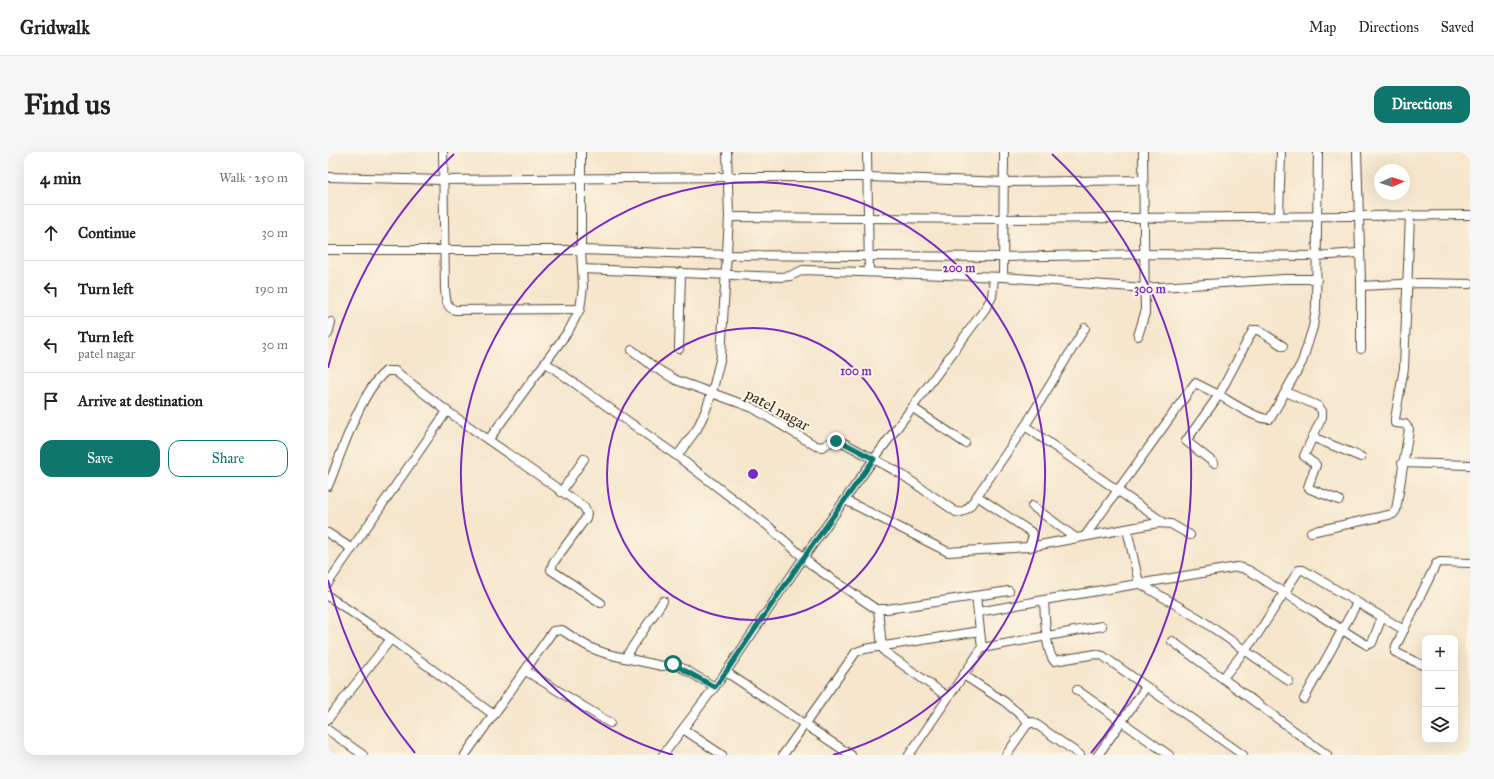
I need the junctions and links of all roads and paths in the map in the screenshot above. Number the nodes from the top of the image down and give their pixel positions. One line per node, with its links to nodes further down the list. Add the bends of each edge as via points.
1 (443, 152): 14 (street)
2 (581, 152): 13 (street)
3 (727, 152): 11 (street)
4 (867, 152): 12 (street)
5 (1004, 152): 16 (street)
6 (1143, 152): 15 (street)
7 (1281, 152): 20 (street)
8 (1318, 152): 21 (street)
9 (1357, 152): 17 (street)
10 (328, 177): 14 (street)
11 (727, 177): 12 (street); 13 (street); 22 (street)
12 (868, 177): 16 (street); 23 (street)
13 (581, 178): 14 (street); 27 (street)
14 (443, 180): 28 (street)
15 (1143, 180): 16 (street); 24 (street)
16 (1004, 182): 25 (street)
17 (1358, 215): 18 (street); 21 (street); 29 (street)
18 (1410, 215): 19 (street); 43 (street)
19 (1470, 215)
20 (1280, 216): 21 (street); 24 (street)
21 (1317, 216): 33 (street)
22 (729, 217): 23 (street); 31 (street)
23 (868, 218): 25 (street); 32 (street)
24 (1143, 218): 25 (street); 30 (street)
25 (1004, 219): 34 (street)
26 (328, 250): 28 (street)
27 (581, 250): 28 (street); 31 (street); 35 (street)
28 (445, 252): 46 (street, via 447,304 451,309)
29 (1359, 253): 33 (street); 44 (street)
30 (1144, 254): 33 (street); 34 (street); 45 (street)
31 (727, 255): 32 (street); 38 (street)
32 (869, 256): 34 (street); 37 (street)
33 (1316, 256): 41 (street)
34 (1003, 257): 40 (street)
35 (582, 269): 36 (street); 46 (street)
36 (681, 272): 38 (street); 52 (street)
37 (869, 272): 38 (street, via 803,270 782,277); 39 (street)
38 (726, 274): 57 (street, via 721,356)
39 (994, 277): 40 (street); 59 (street, via 992,297 985,309)
40 (1003, 277): 45 (street)
41 (1317, 279): 45 (street); 56 (street, via 1316,308 1308,344)
42 (1470, 284): 43 (street)
43 (1407, 285): 44 (street); 70 (street, via 1404,368 1395,419 1395,423 1408,427)
44 (1362, 286): 53 (street)
45 (1144, 288): 50 (street, via 1144,318)
46 (580, 309): 55 (street)
47 (331, 322): 49 (street)
48 (1085, 328): 61 (street, patel nagar)
49 (328, 334)
50 (1138, 336)
51 (1284, 346): 58 (street, via 1258,330 1253,330)
52 (679, 349)
53 (1361, 349)
54 (632, 350): 57 (street, patel nagar, via 676,380)
55 (546, 363): 63 (street); 65 (street)
56 (1286, 392): 58 (street, via 1268,420); 62 (street, via 1318,406 1322,411 1322,417)
57 (712, 393): 65 (street, via 697,429); 68 (street, patel nagar, via 753,408 816,446 822,447 838,441)
58 (1219, 395): 69 (street, via 1186,441); 73 (street, via 1200,384 1193,384)
59 (913, 408): 64 (street); 68 (street)
60 (447, 411): 63 (street); 72 (street, via 395,371 386,371 362,404); 87 (street)
61 (1025, 426): 73 (street); 75 (street, patel nagar)
62 (1312, 437): 66 (street); 77 (street, via 1304,456 1315,463 1316,469 1308,486)
63 (489, 439): 74 (street)
64 (965, 443)
65 (677, 456): 88 (street)
66 (1361, 457)
67 (584, 459): 74 (street)
68 (874, 459): 75 (street, patel nagar, via 898,472 956,512 966,510); 76 (street)
69 (1214, 463)
70 (1402, 463): 71 (street); 81 (street, via 1395,512)
71 (1470, 465)
72 (328, 486)
73 (1118, 491): 79 (street); 84 (street)
74 (561, 492): 98 (street, via 584,508 587,516 553,563 551,571)
75 (977, 496): 86 (street, via 1031,532 1033,536)
76 (846, 500): 86 (street, via 948,552); 88 (street)
77 (1339, 500)
78 (1032, 506): 85 (street)
79 (1163, 522): 80 (street); 83 (street)
80 (1127, 529): 84 (street); 91 (street)
81 (1311, 532)
82 (328, 533): 87 (street)
83 (1190, 535)
84 (1085, 536): 85 (street)
85 (1076, 538): 86 (street)
86 (1029, 547)
87 (352, 549): 90 (street)
88 (804, 557): 100 (street, via 813,566); 116 (street)
89 (1470, 563): 104 (street, via 1436,564)
90 (328, 583)
91 (1139, 583): 93 (street, via 1237,567); 96 (street); 112 (street, via 1200,619)
92 (1009, 591): 95 (street)
93 (1285, 592): 99 (street, via 1297,572 1303,570); 106 (street); 112 (street)
94 (328, 596): 108 (street)
95 (976, 596): 100 (street); 101 (street)
96 (1044, 600): 101 (street); 107 (street)
97 (663, 601): 113 (street)
98 (601, 603)
99 (1358, 603): 102 (street); 106 (street)
100 (878, 609): 110 (street)
101 (978, 612): 105 (street)
102 (1382, 617): 104 (street); 106 (street, via 1370,644 1367,645)
103 (1102, 626): 107 (street)
104 (1404, 630): 114 (street, via 1395,652)
105 (980, 631): 110 (street); 111 (street)
106 (1342, 631): 124 (street)
107 (1047, 636): 111 (street); 121 (street, via 1054,661 1100,655)
108 (391, 639): 125 (street); 126 (street)
109 (1172, 641): 118 (street)
110 (882, 647): 123 (street, via 891,658); 130 (street, via 856,652)
111 (982, 648): 117 (street)
112 (1245, 651): 118 (street); 119 (street)
113 (625, 658): 115 (street, via 596,651 562,630 556,630 548,637); 120 (street, via 662,666 675,664)
114 (1422, 665)
115 (526, 671): 125 (street); 128 (street)
116 (726, 672): 120 (street); 130 (street)
117 (965, 676): 123 (street); 129 (street, via 1005,702)
118 (1223, 678): 145 (street)
119 (1289, 682)
120 (715, 687): 131 (street)
121 (1146, 687): 127 (street); 144 (street)
122 (1076, 690): 127 (street)
123 (948, 697): 139 (street)
124 (1304, 699)
125 (494, 715): 134 (street)
126 (328, 719)
127 (1122, 722): 142 (street); 143 (street)
128 (610, 723)
129 (1030, 723): 140 (street); 141 (street, via 1036,723)
130 (805, 725): 137 (street); 138 (street)
131 (682, 729): 135 (street); 136 (street)
132 (328, 730): 133 (street)
133 (363, 755)
134 (465, 755)
135 (664, 755)
136 (722, 755)
137 (784, 755)
138 (851, 755)
139 (909, 755)
140 (1006, 755)
141 (1080, 755)
142 (1098, 755)
143 (1169, 755)
144 (1243, 755)
145 (1328, 755)

